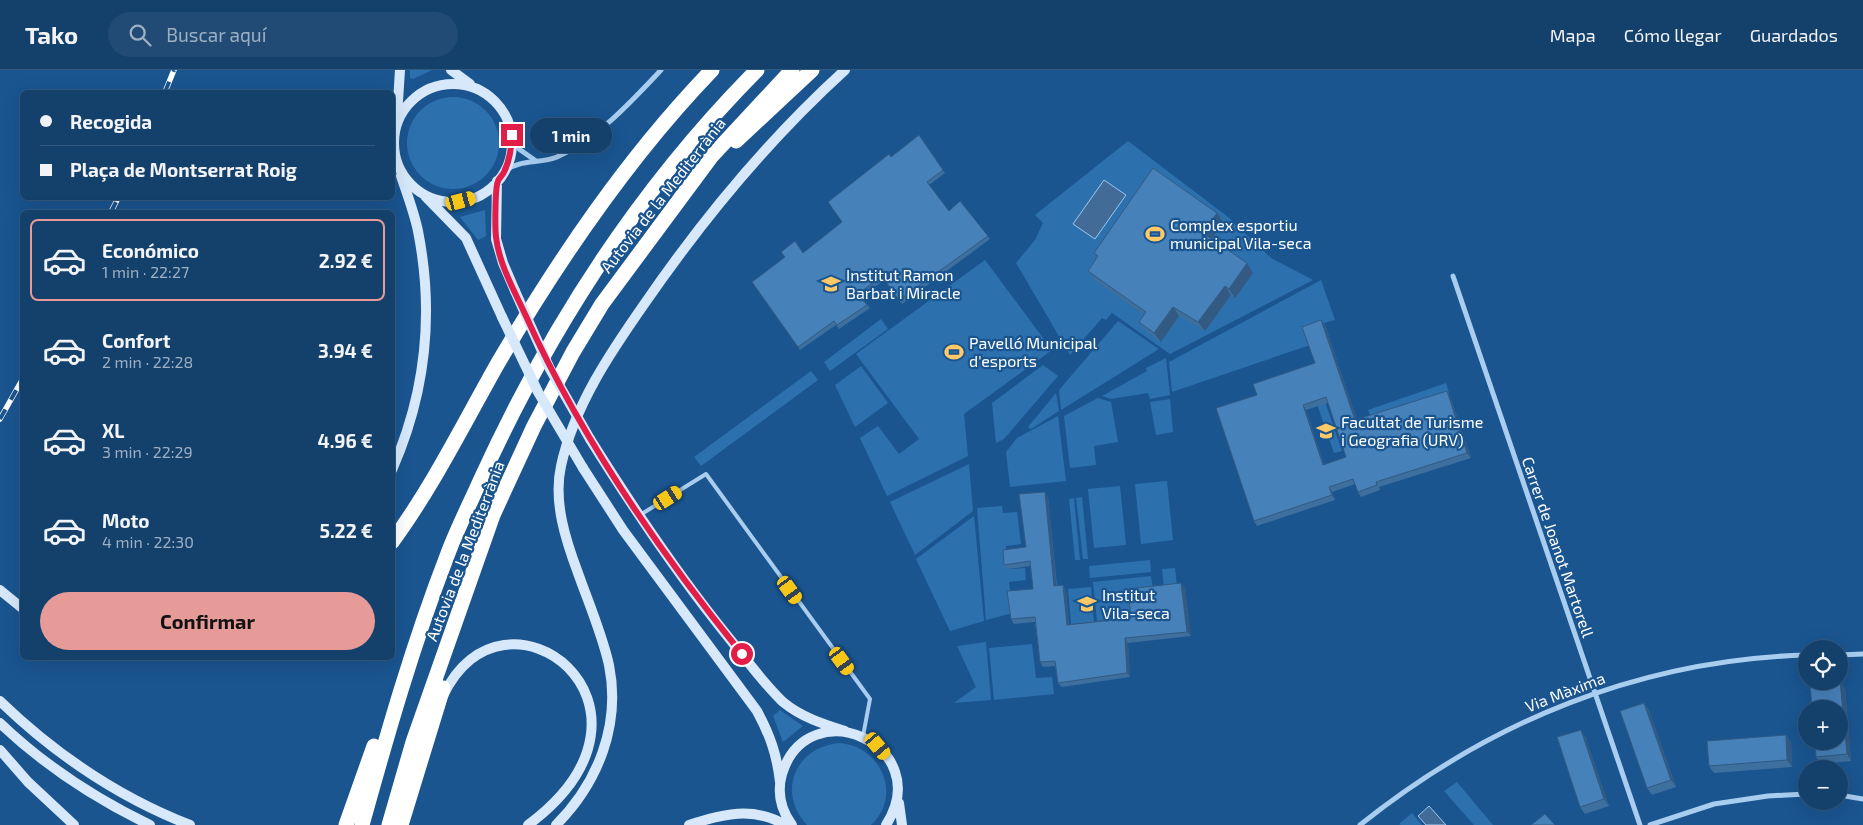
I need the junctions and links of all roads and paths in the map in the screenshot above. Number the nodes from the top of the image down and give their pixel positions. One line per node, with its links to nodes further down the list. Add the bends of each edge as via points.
1 (400, 70): 10 (street)
2 (451, 70): 9 (street)
3 (661, 70): 16 (street, via 631,102 589,137 555,158)
4 (712, 70): 23 (highway, via 642,151 581,233 499,361 427,489)
5 (757, 70): 32 (highway, Autovia de la Mediterrània, via 697,134 648,195 559,326 515,407 447,555)
6 (792, 70): 14 (highway, Autovia de la Mediterrània)
7 (812, 70): 14 (highway, via 738,140)
8 (845, 70): 51 (street, via 794,119 715,207 602,366 572,430 560,467 560,506 570,554 602,638 612,689 610,725 600,762 590,782)
9 (478, 89): 10 (street, via 453,84 429,89 415,98); 11 (street, via 497,103)
10 (396, 125): 12 (street)
11 (512, 135): 16 (street, via 519,149); 17 (street)
12 (395, 137)
13 (395, 153): 15 (street)
14 (711, 157): 29 (highway, Autovia de la Mediterrània, via 602,304 573,352 496,507)
15 (397, 160): 19 (street, via 410,184); 21 (street, via 418,229 425,276 427,329 416,402)
16 (537, 161): 17 (street, via 517,164)
17 (505, 171): 18 (street)
18 (497, 182): 19 (street, via 487,191 461,201 440,200); 22 (street, bridge, via 496,239 503,263 550,369)
19 (421, 192): 38 (street, bridge, via 466,238 538,392 583,468 629,538 758,711 777,755)
20 (1453, 276): 30 (street, Carrer de Joanot Martorell)
21 (395, 463)
22 (638, 517): 35 (street, via 706,610 784,702 808,718); 36 (lane, via 706,474 870,699)
23 (395, 537)
24 (0, 590): 25 (street)
25 (20, 606)
26 (1848, 654): 27 (street)
27 (1863, 654)
28 (1798, 655): 30 (street, Via Màxima, via 1685,667)
29 (443, 658): 33 (highway, via 447,676); 48 (highway, Autovia de la Mediterrània)
30 (1595, 692): 57 (street, Via Màxima, via 1507,728 1430,773); 58 (street, Carrer de Joanot Martorell)
31 (0, 701): 45 (street, via 43,741 92,775 139,802)
32 (395, 707): 46 (highway, via 377,739); 47 (highway, Autovia de la Mediterrània)
33 (434, 715): 49 (highway); 50 (street, via 462,666 494,649 508,645 532,646 552,654 572,670 585,690 592,714 587,752 560,797)
34 (0, 723): 44 (street, via 46,764 87,792)
35 (845, 731): 36 (street); 38 (street, via 827,732 802,744 785,764)
36 (863, 736): 39 (street, via 890,760 897,776)
37 (0, 750): 43 (street, via 28,782)
38 (780, 782): 54 (street, via 780,800)
39 (898, 794): 55 (street); 56 (street)
40 (1798, 794): 59 (street, via 1714,804)
41 (1848, 796): 42 (street)
42 (1863, 799)
43 (74, 825)
44 (150, 825)
45 (190, 825)
46 (346, 825)
47 (362, 825)
48 (389, 825)
49 (401, 825)
50 (528, 825)
51 (556, 825)
52 (689, 825): 53 (street, via 739,812 759,815)
53 (785, 825)
54 (792, 825)
55 (886, 825)
56 (902, 825)
57 (1360, 825)
58 (1640, 825)
59 (1650, 825)

